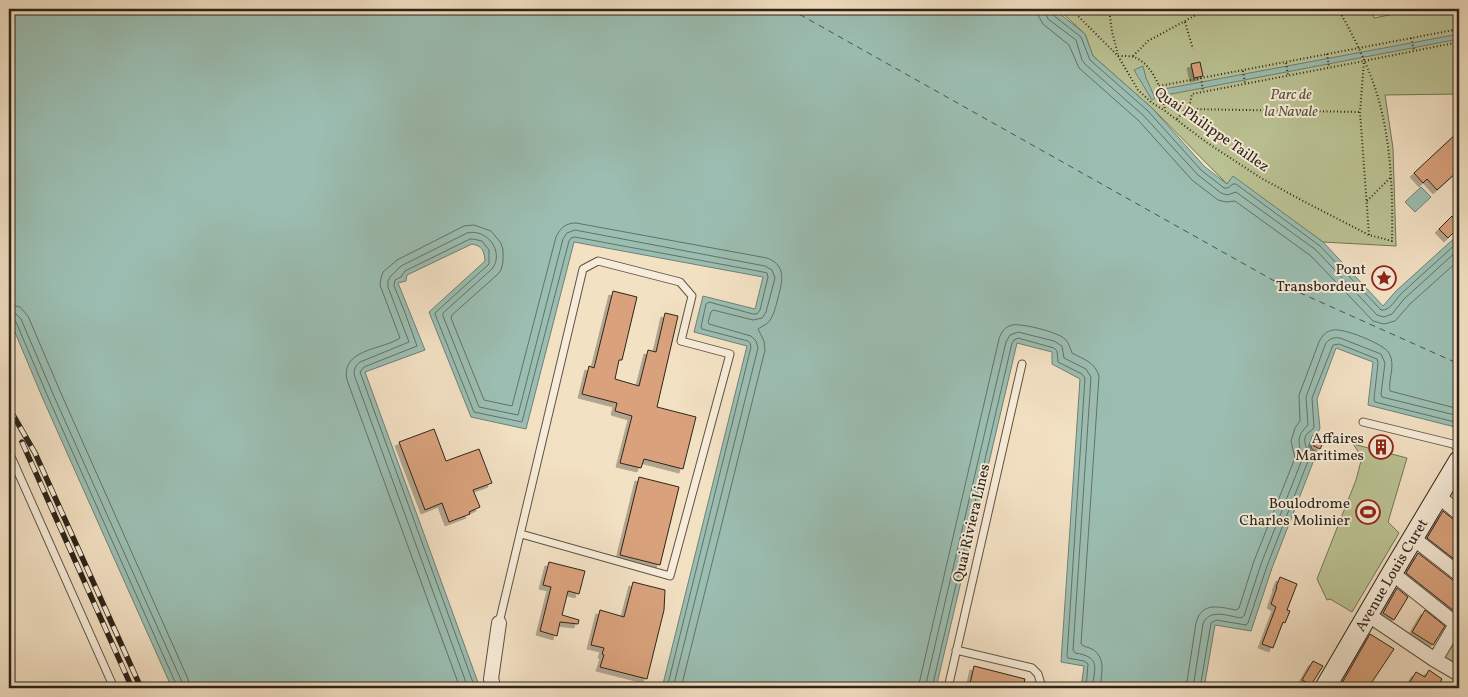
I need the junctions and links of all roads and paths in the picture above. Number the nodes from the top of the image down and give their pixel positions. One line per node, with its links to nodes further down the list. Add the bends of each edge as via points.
1 (1071, 9): 14 (path, Quai Philippe Taillez)
2 (1109, 9): 14 (path)
3 (1207, 9): 5 (path)
4 (1338, 9): 10 (path)
5 (1185, 22): 11 (path); 15 (path, via 1148,42)
6 (1459, 29): 7 (path)
7 (1453, 30): 8 (path); 9 (path)
8 (1411, 38): 10 (path); 12 (path)
9 (1458, 42): 12 (path)
10 (1359, 48): 13 (path); 16 (path)
11 (1193, 49)
12 (1414, 51): 16 (path)
13 (1327, 54): 17 (path); 18 (path)
14 (1118, 56): 15 (path); 26 (path, Quai Philippe Taillez, via 1138,90)
15 (1133, 56): 23 (path, via 1144,63)
16 (1363, 59): 18 (path); 27 (path); 29 (path, via 1384,123)
17 (1286, 62): 19 (path); 20 (path)
18 (1329, 67): 20 (path)
19 (1243, 71): 21 (path); 22 (path)
20 (1288, 75): 22 (path)
21 (1201, 78): 23 (path); 24 (path)
22 (1245, 83): 24 (path)
23 (1159, 86): 26 (path)
24 (1203, 91): 25 (path, via 1192,94)
25 (1186, 109): 27 (path); 28 (path)
26 (1166, 111): 28 (path, Quai Philippe Taillez)
27 (1360, 112): 30 (path)
28 (1177, 120): 31 (path, Quai Philippe Taillez, via 1261,178)
29 (1391, 178): 30 (path); 31 (path, Quai Philippe Taillez, via 1392,241)
30 (1367, 201): 31 (path)
31 (1369, 235)
32 (1022, 364): 46 (lane, Quai Riviera Lines)
33 (1363, 422): 34 (lane, via 1453,444)
34 (1459, 449)
35 (9, 452): 49 (lane)
36 (1459, 461): 37 (main road, Avenue Louis Curet)
37 (1438, 496): 38 (street); 40 (main road, Avenue Louis Curet)
38 (1459, 513)
39 (521, 534): 39 (lane, via 670,576 730,354 681,341 692,296 680,282 598,261 583,269); 45 (lane)
40 (1413, 538): 41 (main road, Avenue Louis Curet); 42 (street)
41 (1392, 573): 43 (main road, Avenue Louis Curet); 44 (street)
42 (1459, 574)
43 (1367, 614): 47 (street); 53 (main road, Avenue Louis Curet)
44 (1458, 622): 47 (street)
45 (500, 623): 50 (street, via 490,678)
46 (956, 650): 51 (lane, Quai Riviera Lines); 52 (lane, via 1032,668 1038,674)
47 (1435, 660): 48 (street)
48 (1459, 674)
49 (114, 688)
50 (494, 688)
51 (948, 688)
52 (1042, 688)
53 (1325, 688)

